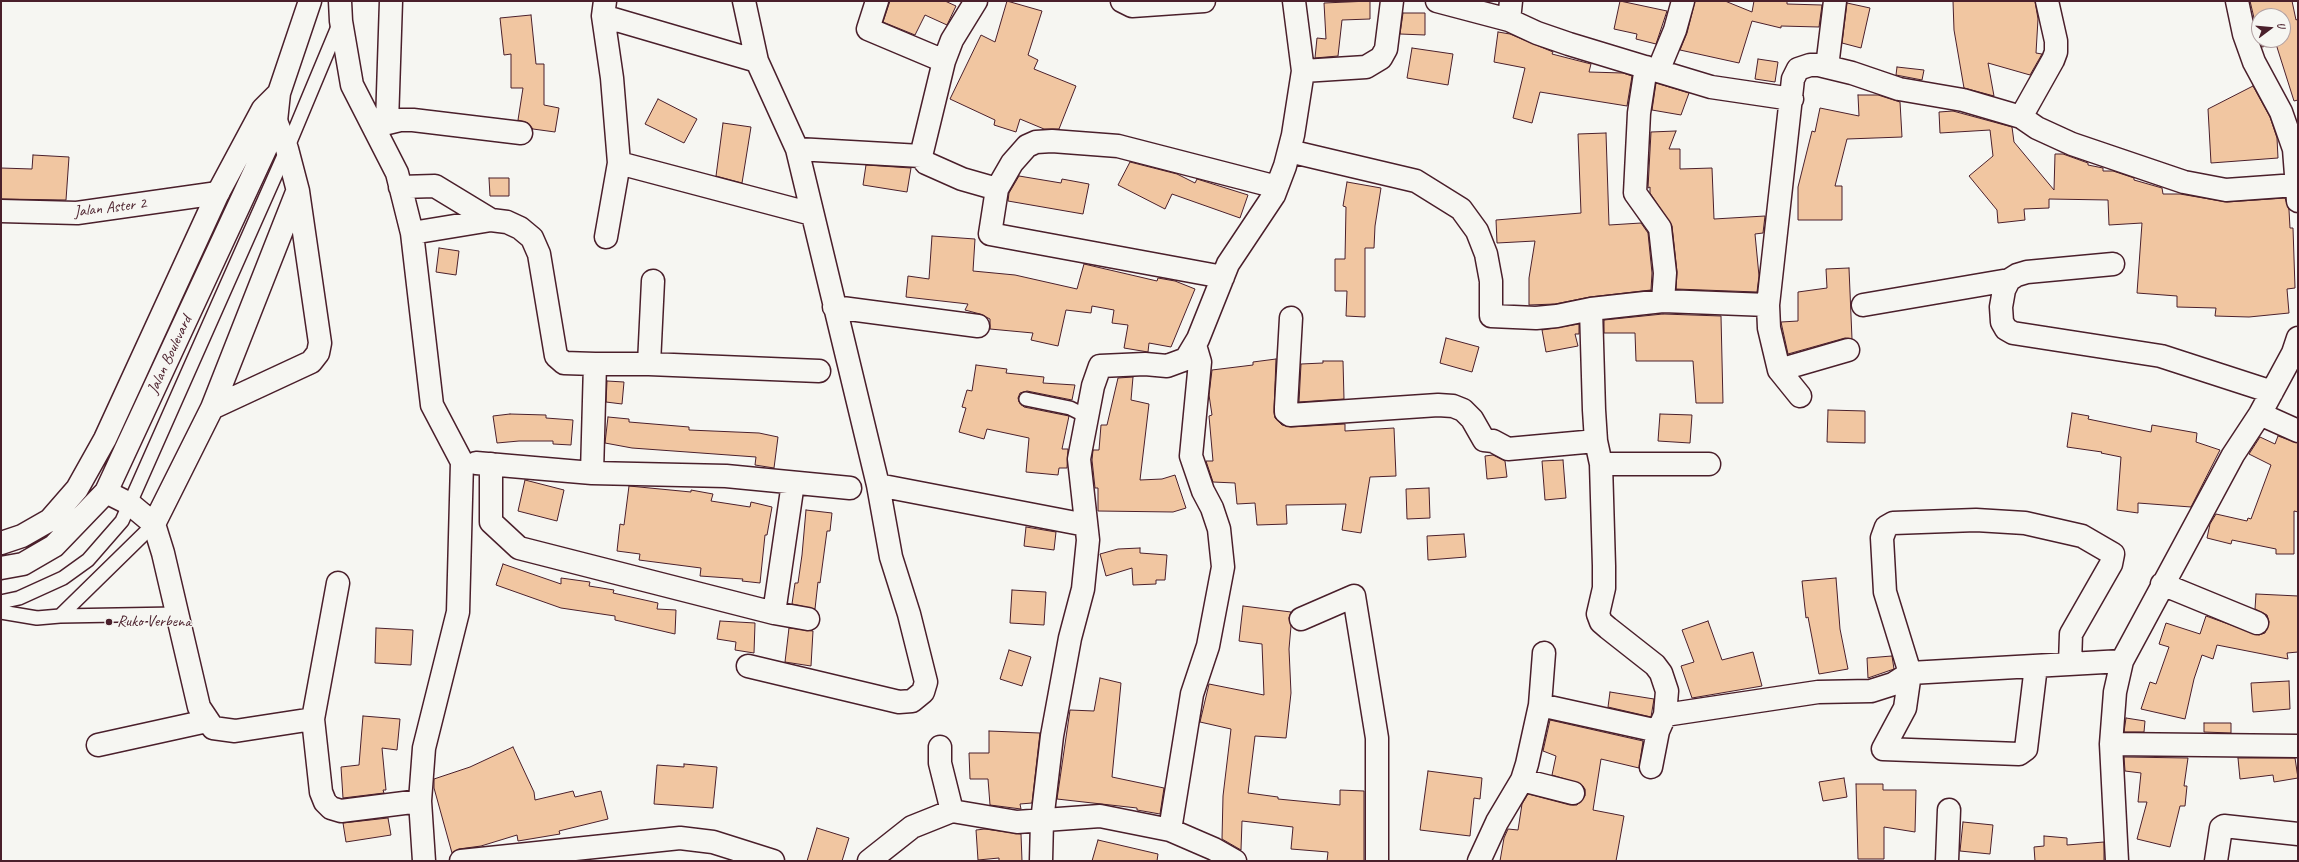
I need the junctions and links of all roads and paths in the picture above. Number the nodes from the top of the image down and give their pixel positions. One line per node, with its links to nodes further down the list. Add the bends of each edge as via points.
1 (310, 1): 24 (street, Jalan Boulevard)
2 (391, 1): 26 (street)
3 (744, 1): 18 (street)
4 (877, 1): 19 (street, via 868,29)
5 (976, 1): 19 (street, via 952,40)
6 (1122, 1): 7 (street, via 1132,6)
7 (1204, 1)
8 (1294, 1): 22 (street)
9 (1392, 1): 22 (street, via 1386,49 1381,58 1366,67)
10 (1437, 1): 16 (street)
11 (1683, 1): 21 (street, via 1675,30)
12 (1835, 1): 20 (street)
13 (2047, 1): 25 (street, via 2056,52)
14 (2237, 1): 38 (street, via 2244,34 2254,62 2289,132 2294,149)
15 (604, 8): 18 (street); 32 (street)
16 (1510, 10): 21 (street, via 1537,33)
17 (340, 11): 26 (street, via 352,85); 28 (lane)
18 (758, 61): 29 (street)
19 (944, 61): 31 (street)
20 (1827, 67): 23 (street, via 1810,65 1798,69 1792,79); 25 (street, via 1899,90 1963,100)
21 (1652, 69): 23 (street, via 1711,87); 48 (street, via 1639,113 1634,188 1636,197 1660,228 1664,273)
22 (1303, 71): 30 (street)
23 (1792, 99): 49 (street)
24 (269, 115): 28 (street); 37 (street, Jalan Boulevard); 78 (street, Jalan Boulevard, via 269,142)
25 (2020, 117): 38 (street, via 2072,144 2184,182 2226,190)
26 (381, 124): 27 (street, via 413,120); 33 (street)
27 (521, 133)
28 (287, 149): 36 (street); 79 (lane)
29 (797, 149): 31 (street); 40 (street)
30 (1289, 151): 34 (street); 52 (street, via 1416,181 1461,209 1477,231 1486,254 1491,281 1491,316 1536,318)
31 (920, 156): 35 (street, via 934,167)
32 (618, 163): 40 (street); 43 (street)
33 (400, 187): 41 (street, via 436,186); 42 (street)
34 (1277, 187): 35 (street, via 1118,146 1052,140 1027,146 1016,158); 45 (street, via 1228,264)
35 (997, 190): 45 (street, via 990,234)
36 (298, 191): 65 (street); 65 (street, via 320,343 318,353 311,362)
37 (218, 193): 39 (street, Jalan Aster 2, via 77,213); 82 (street, Jalan Boulevard, via 105,439 77,489 50,520 22,536)
38 (2297, 193)
39 (1, 211)
40 (812, 214): 51 (street)
41 (491, 220): 42 (street); 58 (street, via 507,222 532,238 539,254 556,356 564,362)
42 (412, 233): 70 (street, via 432,405)
43 (606, 237)
44 (2113, 264): 46 (street, via 2027,272)
45 (1223, 277): 56 (street)
46 (2009, 280): 50 (street); 62 (street, via 2001,307 2002,322 2006,329 2013,333 2160,356)
47 (653, 281): 59 (street)
48 (1663, 301): 49 (street); 52 (street)
49 (1768, 305): 60 (street, via 1769,328)
50 (1862, 305)
51 (834, 307): 54 (street); 76 (street)
52 (1591, 310): 69 (street)
53 (1291, 318): 69 (street, via 1286,407 1286,412 1290,416 1453,406 1463,410 1472,419 1484,440 1493,441 1508,449)
54 (978, 326)
55 (2298, 338): 62 (street, via 2293,353)
56 (1195, 345): 67 (street, via 1186,359 1178,364 1100,366); 115 (street, via 1200,362 1191,456 1219,529 1223,567 1208,646 1192,694)
57 (1848, 350): 60 (street)
58 (595, 364): 59 (street); 74 (street)
59 (649, 364): 61 (street)
60 (1779, 370): 63 (street)
61 (819, 371)
62 (2272, 392): 66 (street)
63 (1800, 396)
64 (1026, 399): 67 (lane, via 1063,406)
65 (212, 408): 80 (street)
66 (2260, 414): 68 (street); 85 (street, via 2233,455)
67 (1086, 416): 81 (street, via 1079,459)
68 (2298, 431)
69 (1596, 440): 72 (street)
70 (462, 462): 71 (street); 111 (street, via 458,612 424,748)
71 (491, 464): 74 (street); 88 (street, via 491,522 519,548)
72 (1601, 464): 73 (street); 103 (street, via 1604,588 1598,614 1601,622 1655,665 1661,673 1667,691)
73 (1710, 464)
74 (592, 473): 75 (street, via 726,476)
75 (793, 483): 77 (street); 88 (street)
76 (878, 485): 81 (street); 97 (street, via 891,557 926,682 923,692 912,701 899,702)
77 (850, 488)
78 (106, 492): 79 (street); 83 (street, Jalan Boulevard, via 54,546 23,564)
79 (130, 504): 80 (street); 86 (lane, via 122,521 88,560 63,578 19,598)
80 (154, 524): 89 (street); 90 (lane)
81 (1086, 525): 114 (street, via 1088,540 1084,589 1070,638 1052,736)
82 (1, 543)
83 (1, 568)
84 (338, 583): 101 (street)
85 (2162, 584): 93 (street); 95 (street)
86 (1, 602)
87 (1, 612): 90 (lane, via 37,618)
88 (774, 613): 91 (street)
89 (176, 614): 90 (lane); 102 (street, via 199,707)
90 (60, 616)
91 (808, 619)
92 (1301, 619): 123 (street, via 1354,596 1377,738)
93 (2257, 623)
94 (1544, 652): 100 (street)
95 (2122, 661): 96 (street); 104 (street, via 2115,692)
96 (2070, 664): 98 (street); 99 (street, via 2071,634 2111,564 2113,554 2082,536 2025,523 1976,520 1893,523 1886,527 1882,538 1884,580 1899,642)
97 (748, 666)
98 (2036, 666): 99 (street); 99 (street, via 2026,749 2019,754 1883,749 1905,708)
99 (1910, 673): 103 (street, via 1893,684 1871,691 1818,692)
100 (1540, 705): 103 (street); 109 (street)
101 (313, 719): 102 (street, via 234,731 213,728); 111 (street, via 321,792 331,808 341,812)
102 (207, 721): 105 (street)
103 (1661, 723): 108 (street)
104 (2111, 744): 106 (street); 126 (street)
105 (98, 745)
106 (2298, 746)
107 (940, 747): 113 (street, via 940,763)
108 (1651, 767)
109 (1522, 780): 110 (street); 124 (street)
110 (1572, 793)
111 (420, 801): 117 (street)
112 (1949, 810): 125 (street)
113 (952, 811): 114 (street, via 1017,822); 120 (street, via 912,827)
114 (1042, 821): 115 (street, via 1100,816); 121 (street)
115 (1170, 830): 122 (street)
116 (2298, 834): 127 (street, via 2224,826 2220,828)
117 (424, 861)
118 (461, 861): 119 (street, via 680,838 713,842)
119 (773, 861)
120 (869, 861)
121 (1041, 861)
122 (1235, 861)
123 (1377, 861)
124 (1478, 861)
125 (1947, 861)
126 (2117, 861)
127 (2216, 861)

